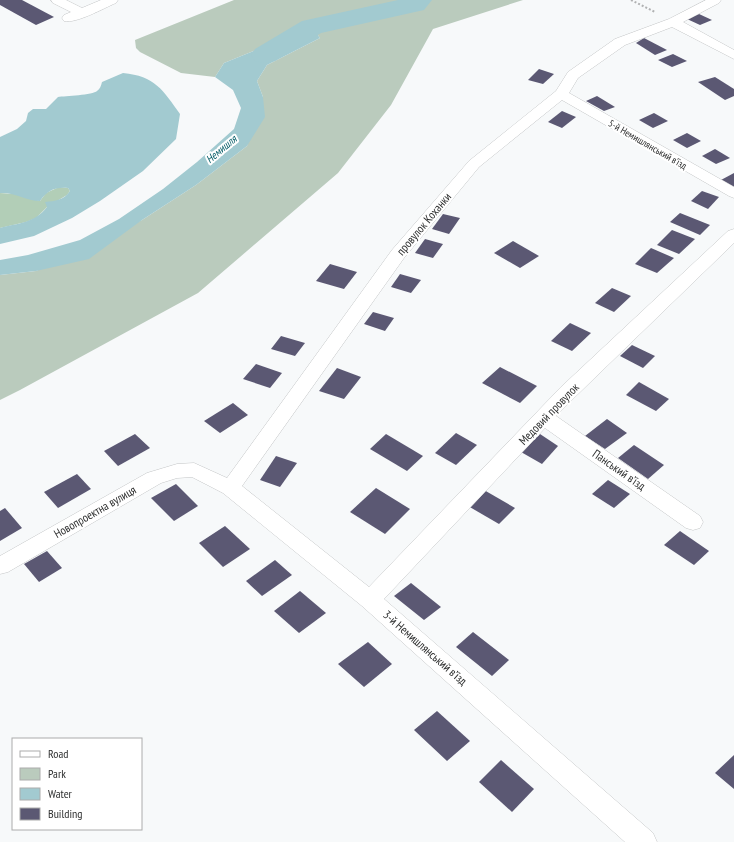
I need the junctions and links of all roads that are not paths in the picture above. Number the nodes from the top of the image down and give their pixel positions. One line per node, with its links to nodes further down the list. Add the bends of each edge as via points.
1 (57, 0): 4 (street)
2 (112, 0): 4 (street)
3 (715, 0): 6 (street, провулок Коханки)
4 (82, 13): 5 (street)
5 (68, 18)
6 (674, 22): 7 (street); 8 (street, провулок Коханки, via 620,42 573,75)
7 (734, 55)
8 (561, 94): 9 (street, 5-й Немишлянський в’їзд); 13 (street, провулок Коханки, via 474,164 398,254)
9 (734, 193)
10 (734, 234): 11 (street, Медовий провулок)
11 (545, 418): 14 (street, Панський в’їзд); 16 (street, Медовий провулок)
12 (194, 470): 13 (street, 3-й Немишлянський в’їзд); 15 (street, Новопроектна вулиця, via 177,471 154,478)
13 (230, 488): 16 (street, 3-й Немишлянський в’їзд)
14 (693, 522)
15 (0, 566)
16 (370, 600): 17 (street, 3-й Немишлянський в’їзд)
17 (644, 842)

